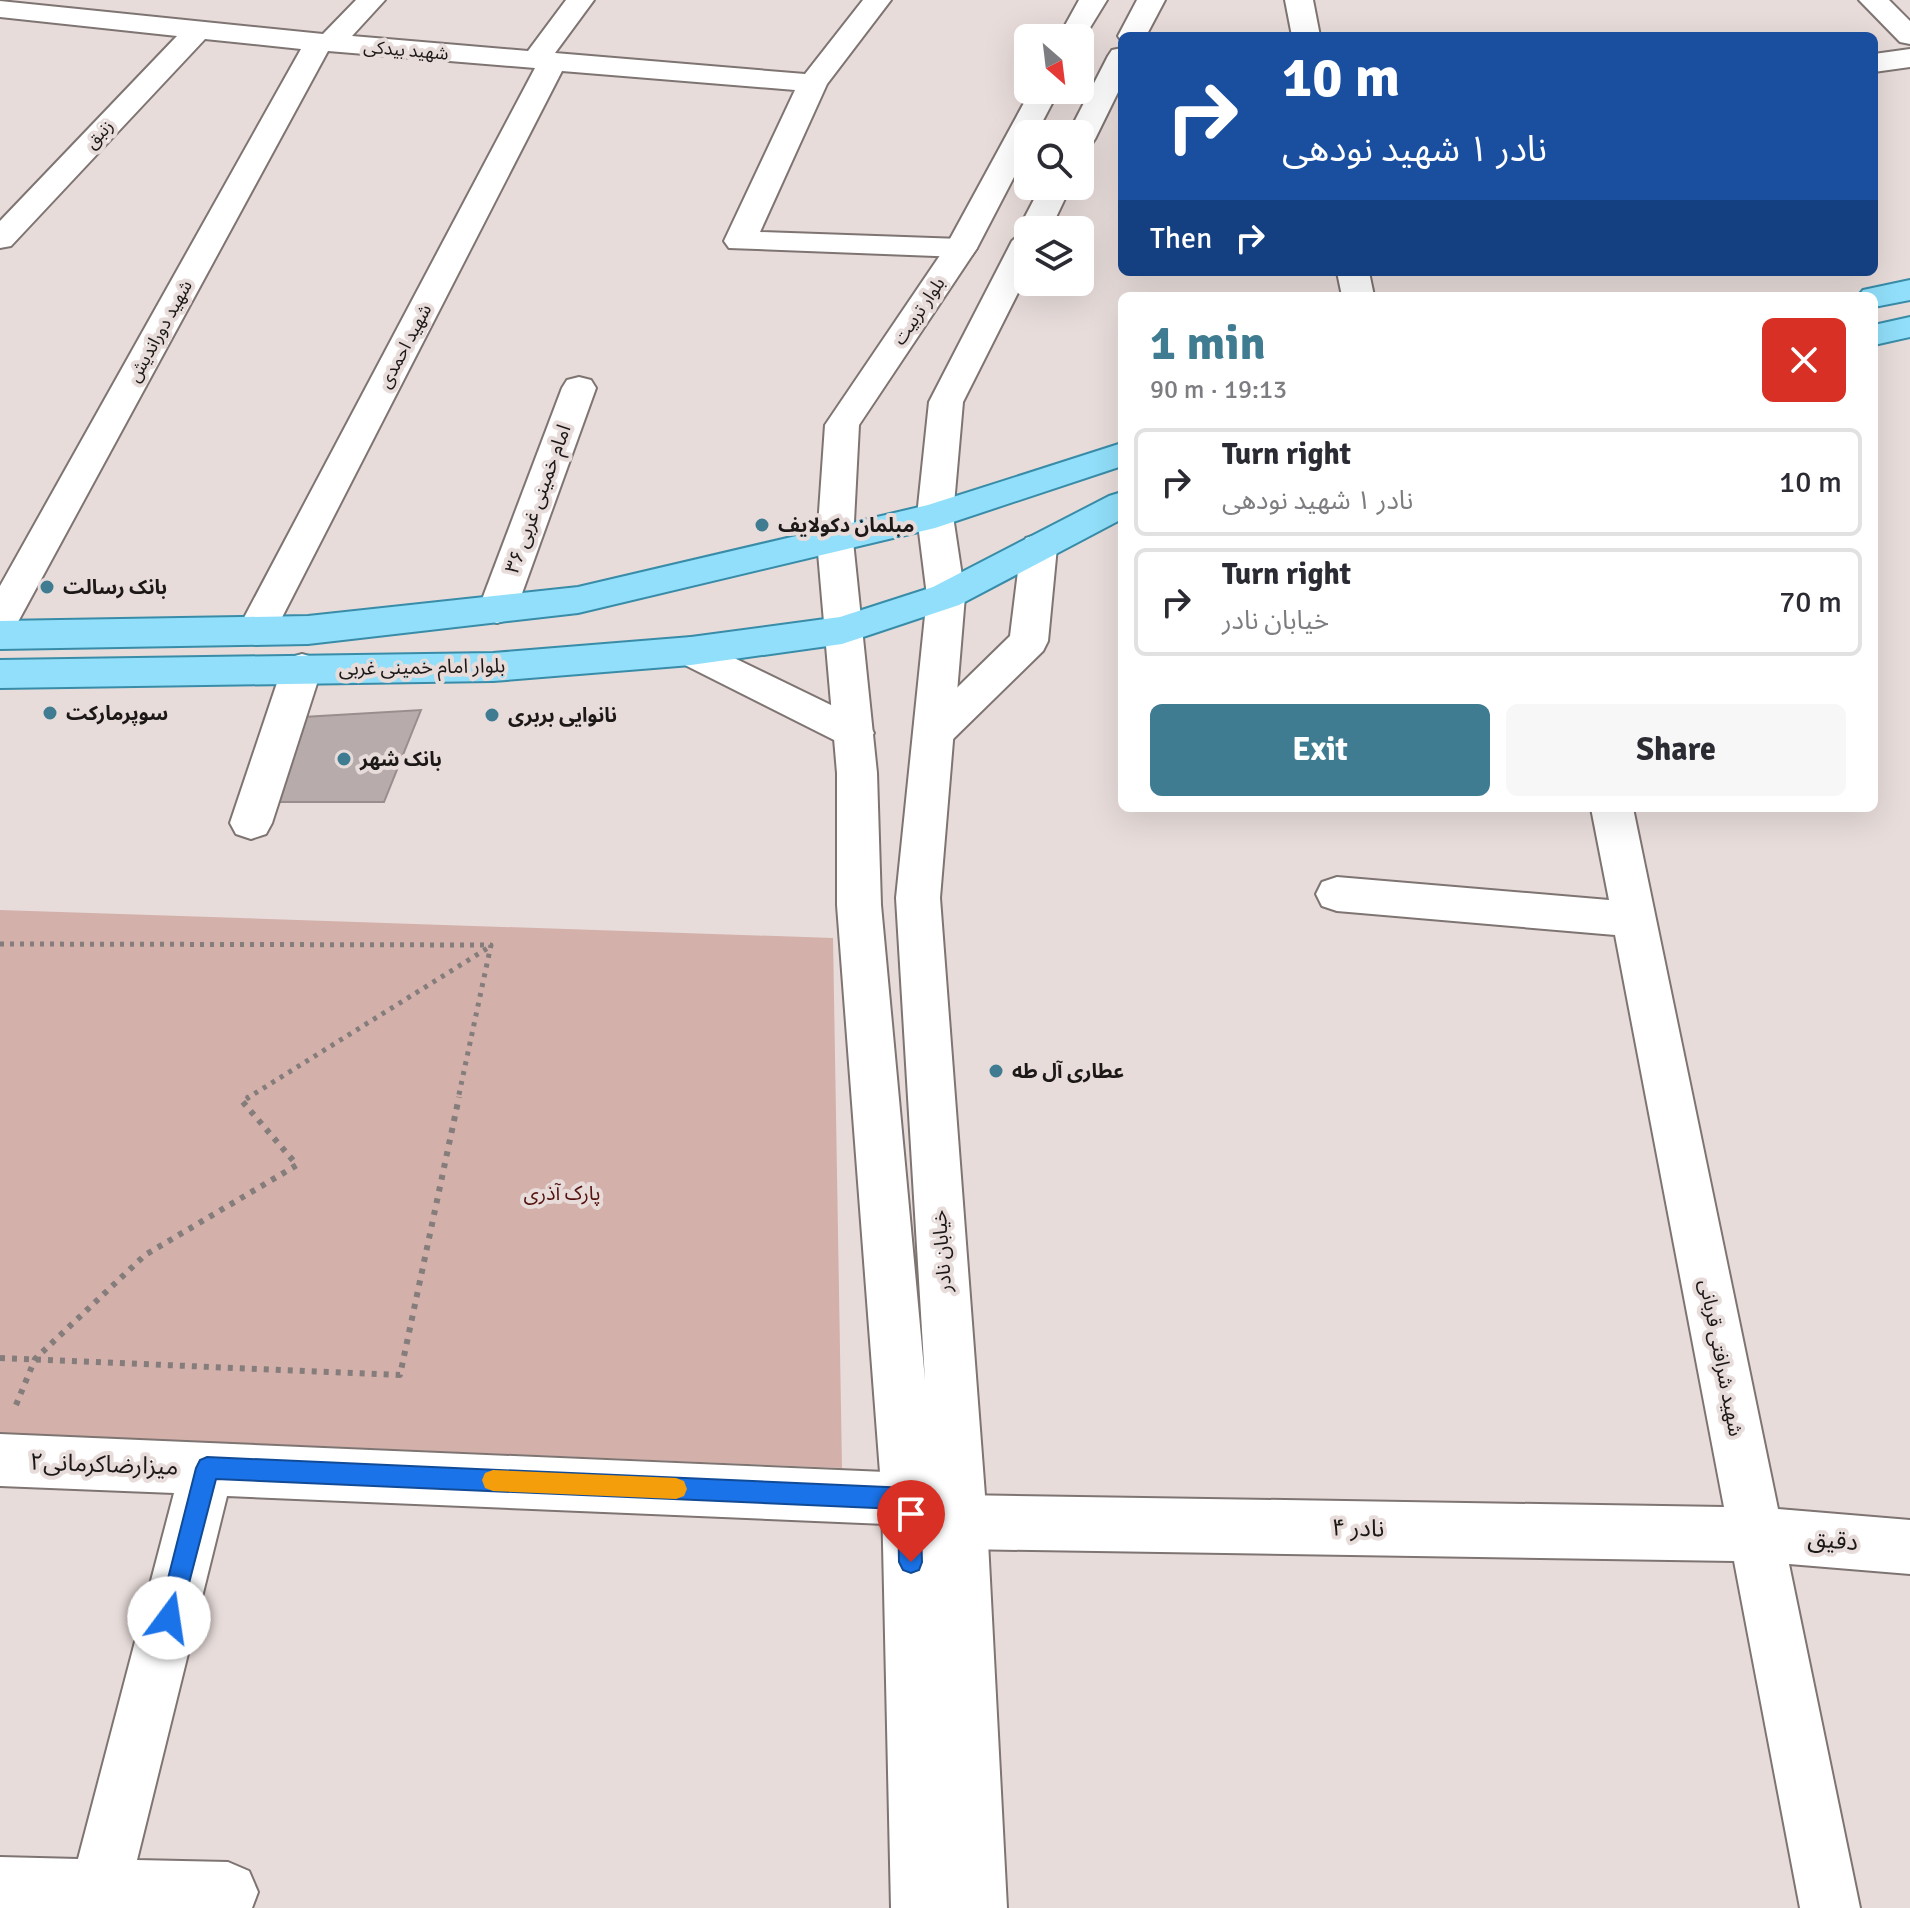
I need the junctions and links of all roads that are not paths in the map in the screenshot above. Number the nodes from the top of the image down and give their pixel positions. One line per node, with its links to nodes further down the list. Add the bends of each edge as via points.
1 (371, 0): 15 (street, شهید دوراندیش)
2 (580, 0): 17 (street, شهید احمدی)
3 (877, 0): 20 (street)
4 (1093, 0): 11 (street)
5 (1151, 0): 12 (street)
6 (1299, 0): 13 (street)
7 (1873, 0): 14 (street)
8 (79, 8): 9 (street, شهید بیدکی); 10 (street, شهید بیدکی)
9 (4, 13)
10 (189, 19): 15 (street, شهید بیدکی); 23 (street, زنبق)
11 (1080, 24)
12 (1134, 32)
13 (1305, 32)
14 (1910, 36)
15 (325, 43): 17 (street, شهید بیدکی); 38 (street, شهید دوراندیش)
16 (1910, 58): 18 (street)
17 (545, 61): 20 (street, شهید بیدکی); 40 (street, شهید احمدی)
18 (1878, 62)
19 (1118, 64): 22 (street)
20 (813, 83): 24 (street, via 740,241)
21 (1038, 104): 24 (street, بلوار تربیت)
22 (1090, 120)
23 (0, 239)
24 (961, 248): 34 (street, بلوار تربیت, via 842,425)
25 (1014, 268): 33 (street, via 946,402)
26 (1910, 290): 27 (main road)
27 (1878, 296)
28 (1910, 327): 29 (main road)
29 (1878, 334)
30 (579, 388): 37 (street, امام خمینی غربی ۳۶)
31 (1118, 455): 33 (main road)
32 (1118, 506): 35 (main road)
33 (935, 516): 34 (main road, بلوار امام خمینی غربی); 36 (street, خیابان نادر)
34 (835, 541): 37 (main road, بلوار امام خمینی غربی, via 578,600); 39 (street, بلوار تربیت)
35 (1039, 547): 36 (main road); 45 (street, via 1029,641)
36 (946, 596): 39 (main road, بلوار امام خمینی غربی); 45 (street, خیابان نادر)
37 (497, 610): 40 (main road, بلوار امام خمینی غربی)
38 (0, 620)
39 (842, 630): 42 (main road, بلوار امام خمینی غربی); 46 (street)
40 (256, 631): 41 (main road, بلوار امام خمینی غربی)
41 (0, 635)
42 (691, 651): 43 (main road, بلوار امام خمینی غربی, via 493,667); 46 (street)
43 (302, 668): 44 (main road, بلوار امام خمینی غربی); 48 (street)
44 (0, 674)
45 (936, 732): 54 (street, خیابان نادر, via 918,898)
46 (854, 733): 53 (street, via 859,905)
47 (1613, 812): 50 (street, شهید شرافتی قربانی)
48 (251, 823)
49 (1337, 894): 50 (street)
50 (1634, 919): 55 (street, شهید شرافتی قربانی)
51 (0, 1460): 52 (street, میزارضاکرمانی۲)
52 (207, 1468): 53 (street, میزارضاکرمانی۲); 58 (street)
53 (909, 1499): 60 (street)
54 (960, 1522): 55 (street, نادر ۴); 61 (street, خیابان نادر)
55 (1756, 1534): 56 (street, دقیق); 62 (street, شهید شرافتی قربانی)
56 (1910, 1547)
57 (0, 1887): 58 (street)
58 (100, 1889): 59 (street)
59 (228, 1892)
60 (921, 1908)
61 (977, 1908)
62 (1830, 1908)

